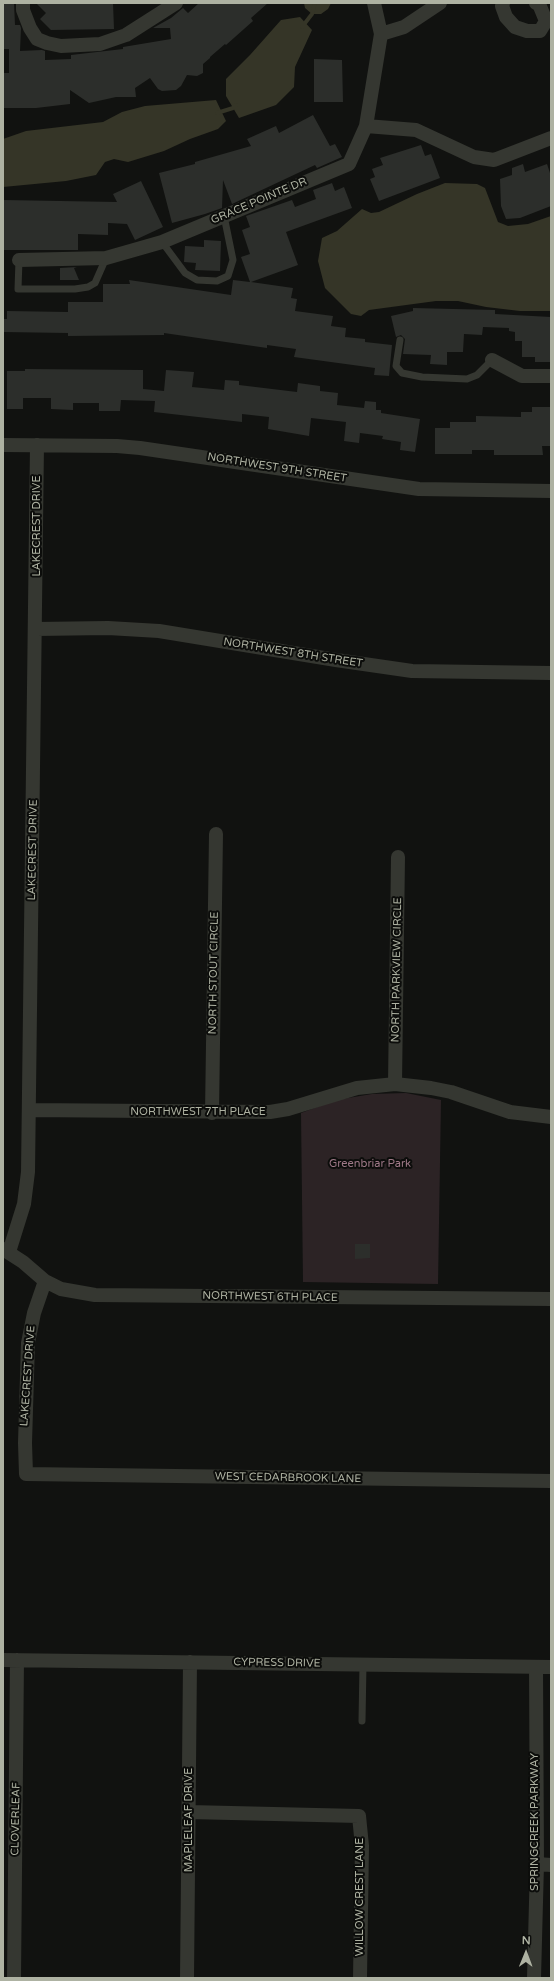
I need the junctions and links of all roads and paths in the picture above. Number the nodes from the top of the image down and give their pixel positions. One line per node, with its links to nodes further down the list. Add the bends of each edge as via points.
1 (23, 3): 2 (street, via 30,28 37,39 47,44 62,46 100,44 126,35)
2 (176, 3)
3 (503, 3): 4 (street, via 506,17 515,27 527,31 540,31 546,21 539,4)
4 (536, 3)
5 (438, 4): 7 (street, via 404,27)
6 (379, 7): 7 (street, GRACE POINTE DR)
7 (381, 34): 8 (street, GRACE POINTE DR)
8 (366, 126): 9 (street, via 416,130 474,157 494,160); 10 (street, GRACE POINTE DR, via 349,164)
9 (551, 138)
10 (224, 216): 11 (street, GRACE POINTE DR); 11 (lane, via 233,260 228,276 216,281 197,280 185,273)
11 (162, 242): 12 (street, GRACE POINTE DR)
12 (106, 258): 13 (street, GRACE POINTE DR); 13 (lane, via 95,283 75,289 18,289)
13 (19, 260)
14 (400, 340): 15 (lane, via 396,366 402,373 422,377 467,379 476,375)
15 (492, 360): 16 (street, via 522,376)
16 (551, 376)
17 (3, 445): 18 (street, NORTHWEST 9TH STREET)
18 (37, 445): 19 (street, NORTHWEST 9TH STREET, via 117,446 160,450 419,489); 20 (street, LAKECREST DRIVE)
19 (551, 491)
20 (36, 629): 21 (street, NORTHWEST 8TH STREET, via 108,628 158,631 412,671); 25 (street, LAKECREST DRIVE)
21 (551, 673)
22 (216, 834): 26 (street, NORTH STOUT CIRCLE)
23 (398, 857): 24 (street, NORTH PARKVIEW CIRCLE)
24 (395, 1084): 26 (street, NORTHWEST 7TH PLACE, via 357,1088 270,1112); 27 (street, NORTHWEST 7TH PLACE, via 451,1092 510,1112)
25 (29, 1110): 26 (street, NORTHWEST 7TH PLACE); 28 (street, LAKECREST DRIVE, via 27,1189 20,1219)
26 (212, 1113)
27 (551, 1117)
28 (6, 1251): 29 (street, NORTHWEST 6TH PLACE)
29 (45, 1281): 30 (street, NORTHWEST 6TH PLACE, via 61,1289 95,1295); 31 (street, LAKECREST DRIVE, via 34,1313 28,1343)
30 (551, 1299)
31 (26, 1474): 32 (street, WEST CEDARBROOK LANE)
32 (551, 1481)
33 (3, 1660): 34 (street, CYPRESS DRIVE)
34 (17, 1660): 35 (street, CYPRESS DRIVE); 43 (street, CLOVERLEAF)
35 (190, 1662): 36 (street, CYPRESS DRIVE); 40 (street, MAPLELEAF DRIVE)
36 (363, 1664): 37 (street, CYPRESS DRIVE); 39 (lane)
37 (536, 1667): 38 (street, CYPRESS DRIVE); 41 (street, SPRINGCREEK PARKWAY)
38 (551, 1667)
39 (362, 1721)
40 (189, 1812): 44 (street, MAPLELEAF DRIVE); 45 (street, WILLOW CREST LANE, via 359,1816 362,1846)
41 (537, 1864): 42 (street); 46 (street, SPRINGCREEK PARKWAY)
42 (551, 1865)
43 (14, 1978)
44 (187, 1978)
45 (360, 1978)
46 (534, 1978)

